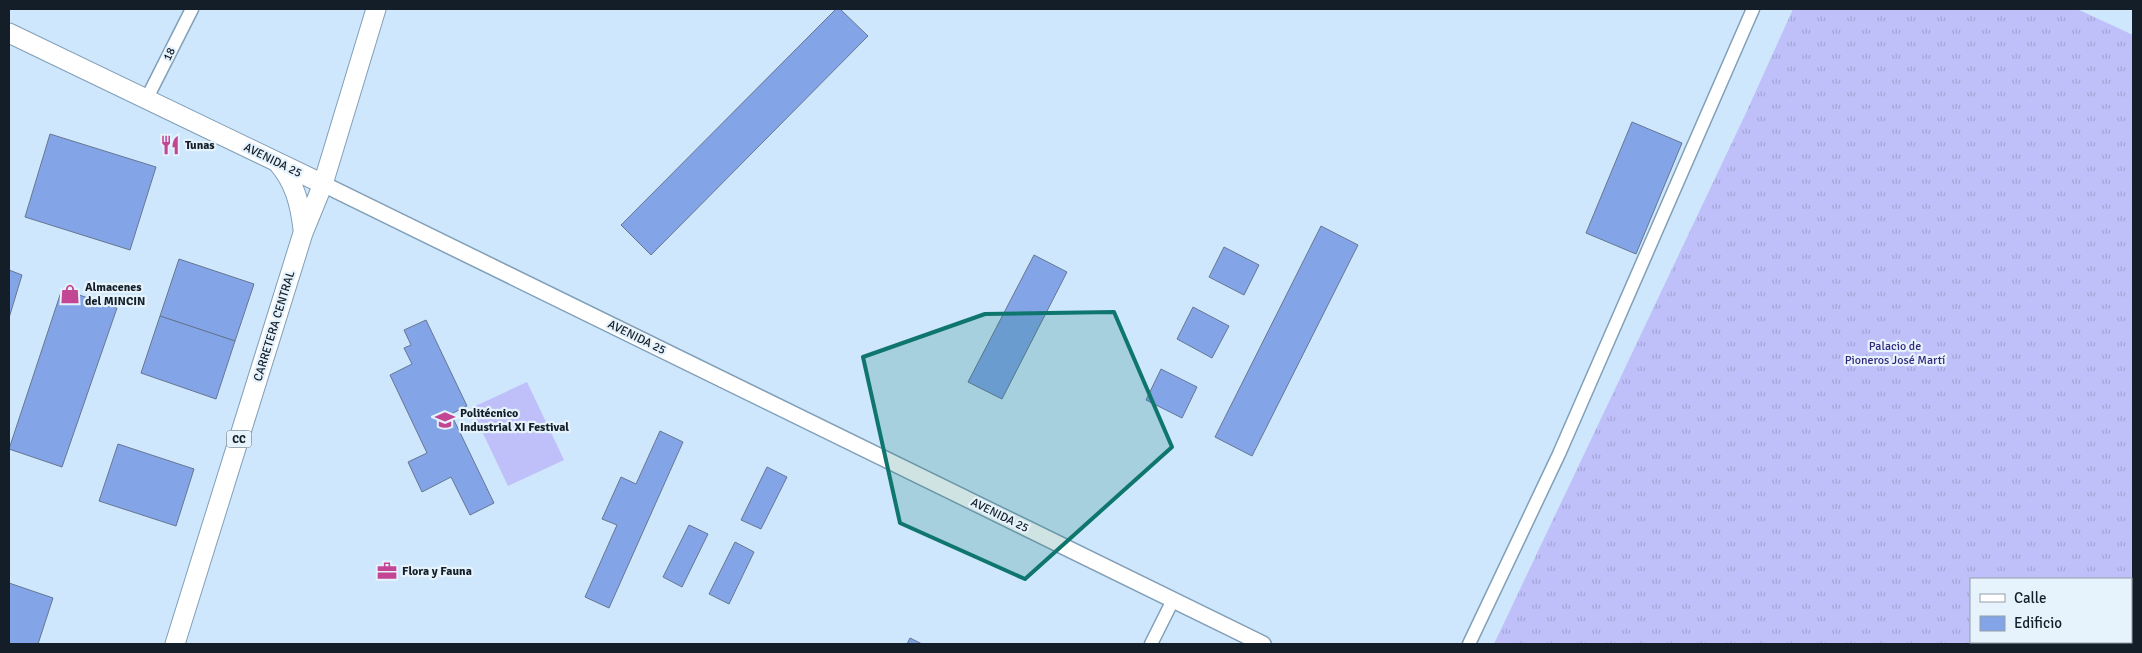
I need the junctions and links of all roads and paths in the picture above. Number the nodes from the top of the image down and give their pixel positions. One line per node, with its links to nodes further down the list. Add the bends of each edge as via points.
1 (192, 9): 5 (street, 18)
2 (376, 9): 7 (main road, CARRETERA CENTRAL / CC)
3 (1753, 9): 13 (street, via 1559,454)
4 (9, 33): 5 (main road, AVENIDA 25)
5 (147, 98): 6 (main road, AVENIDA 25)
6 (276, 161): 7 (main road, AVENIDA 25); 8 (main road, via 287,174 301,205)
7 (323, 184): 8 (main road, CARRETERA CENTRAL / CC); 9 (street, AVENIDA 25)
8 (303, 233): 10 (main road, CARRETERA CENTRAL / CC)
9 (1174, 600): 11 (street); 12 (street, AVENIDA 25)
10 (175, 644)
11 (1151, 644)
12 (1263, 644)
13 (1469, 644)

